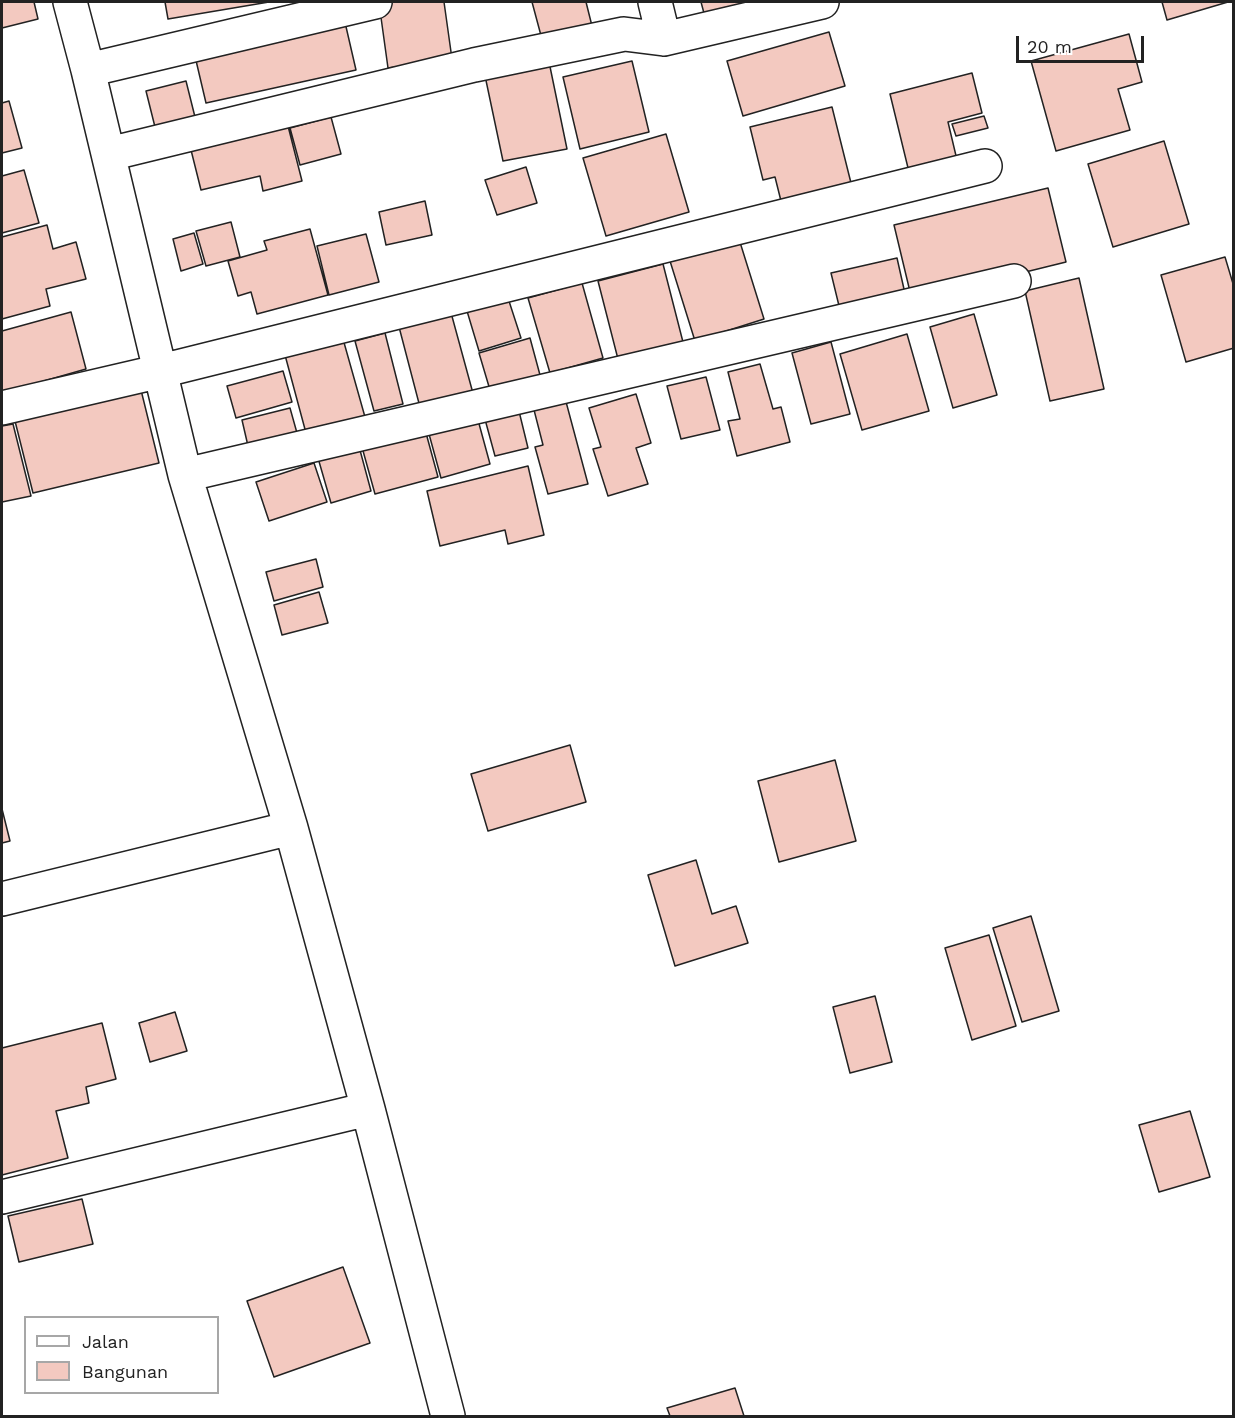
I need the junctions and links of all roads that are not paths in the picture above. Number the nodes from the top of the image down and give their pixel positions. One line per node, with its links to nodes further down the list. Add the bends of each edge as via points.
1 (70, 2): 6 (street)
2 (375, 2): 6 (street)
3 (655, 2): 5 (street)
4 (822, 2): 5 (street)
5 (663, 39): 7 (street, via 624,34 474,65)
6 (88, 70): 7 (street)
7 (109, 154): 10 (street)
8 (985, 166): 10 (street)
9 (1014, 281): 12 (street)
10 (160, 371): 11 (street); 12 (street)
11 (2, 408)
12 (185, 475): 13 (street)
13 (291, 828): 14 (street); 15 (street)
14 (2, 899)
15 (368, 1109): 16 (street); 17 (street)
16 (2, 1197)
17 (448, 1416)

